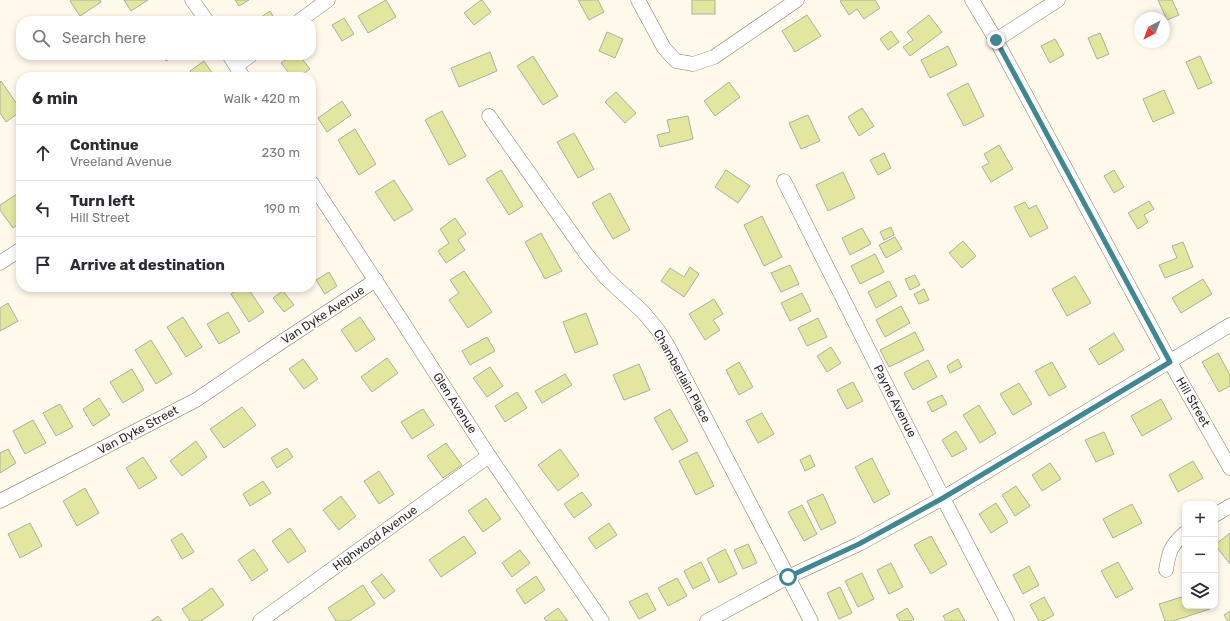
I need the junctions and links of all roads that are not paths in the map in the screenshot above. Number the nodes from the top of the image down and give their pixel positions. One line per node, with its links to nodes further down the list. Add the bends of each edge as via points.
1 (192, 0): 7 (street)
2 (328, 0): 8 (street)
3 (638, 0): 4 (street, via 664,48 676,61 693,64 714,57)
4 (797, 0)
5 (972, 0): 9 (street, Hill Street)
6 (1058, 0): 9 (street)
7 (203, 16)
8 (306, 16)
9 (996, 40): 20 (street, Hill Street)
10 (244, 60): 11 (street)
11 (236, 66)
12 (489, 116): 29 (street, Chamberlain Place, via 587,255 606,278 643,312 658,330 673,354)
13 (784, 181): 23 (street, Payne Avenue)
14 (316, 190): 17 (street, Glen Avenue)
15 (16, 252): 16 (street)
16 (0, 263)
17 (376, 280): 19 (street, Van Dyke Avenue); 21 (street, Glen Avenue)
18 (1230, 325): 20 (street)
19 (271, 349): 24 (street, Van Dyke Street, via 196,400)
20 (1170, 362): 22 (street, Hill Street); 23 (street)
21 (489, 456): 30 (street, Highwood Avenue); 31 (street, Glen Avenue)
22 (1230, 468)
23 (943, 498): 29 (street, via 859,544); 34 (street, Payne Avenue)
24 (0, 501)
25 (1230, 506): 26 (street)
26 (1218, 513)
27 (1182, 536): 28 (street, via 1168,554)
28 (1166, 570)
29 (788, 577): 32 (street); 33 (street, Chamberlain Place)
30 (260, 621)
31 (602, 621)
32 (707, 621)
33 (811, 621)
34 (1007, 621)

